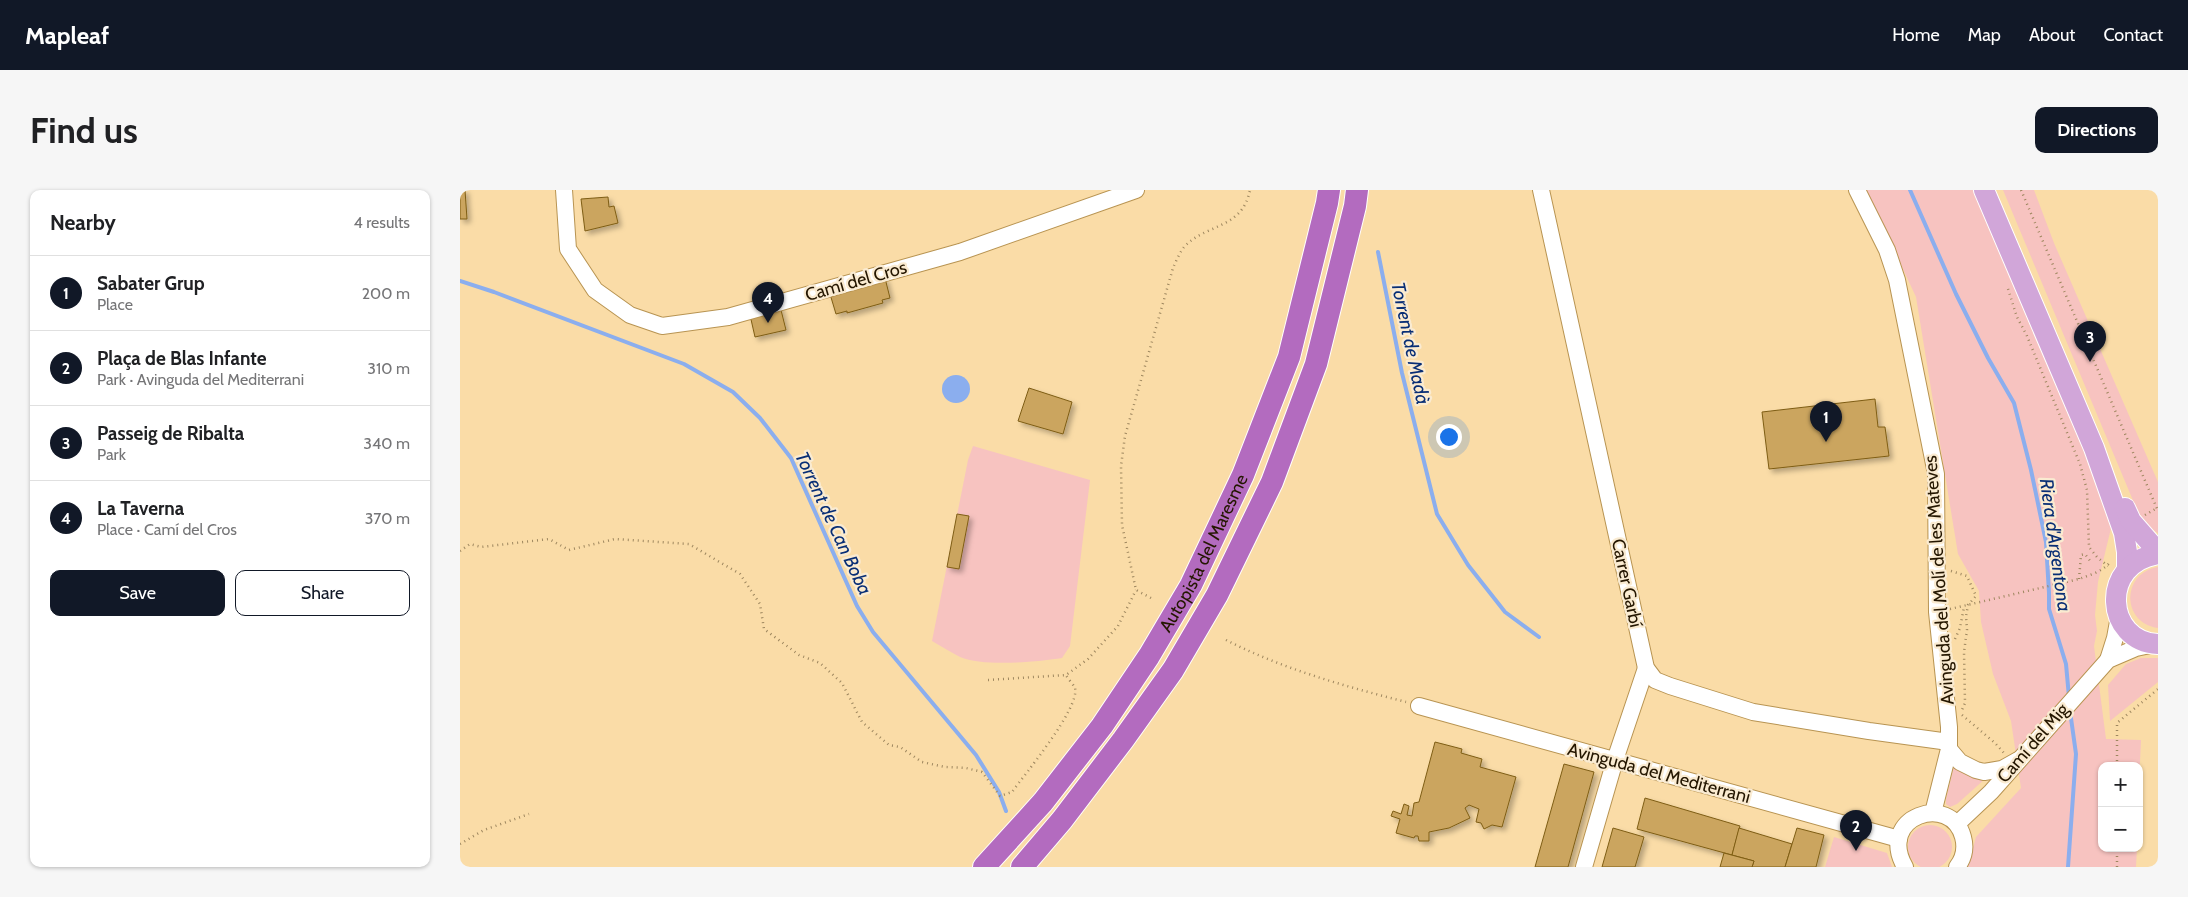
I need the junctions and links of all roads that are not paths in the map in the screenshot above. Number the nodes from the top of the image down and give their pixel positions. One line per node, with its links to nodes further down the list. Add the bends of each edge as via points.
1 (564, 190): 2 (street, Camí del Cros, via 568,249 595,290 630,315 662,326 728,317 942,257)
2 (1136, 190)
3 (1541, 190): 14 (street, Carrer Garbí)
4 (1857, 190): 16 (street, Avinguda del Molí de les Mateves, via 1898,280 1936,474 1937,612)
5 (1984, 190): 10 (main road, via 2094,448 2124,533 2127,552)
6 (1990, 190): 9 (main road, via 2130,521)
7 (1328, 197): 23 (highway, Autopista del Maresme, via 1289,357 1244,475 1191,586 1102,726 1044,802)
8 (1356, 198): 24 (highway, Autopista del Maresme, via 1316,364 1272,482 1217,595 1173,670 1123,740)
9 (2158, 553): 10 (main road)
10 (2117, 567): 11 (main road, via 2120,579 2116,591)
11 (2119, 616): 12 (main road, via 2133,635); 13 (street, Camí del Mig)
12 (2156, 644): 13 (street, Camí del Mig, via 2136,648)
13 (2108, 660): 17 (street, Camí del Mig)
14 (1646, 668): 16 (street, via 1655,680 1752,712); 18 (street)
15 (1419, 706): 18 (street, Avinguda del Mediterrani)
16 (1949, 745): 17 (street, via 1960,762 1984,772 2002,769); 19 (street)
17 (2011, 757): 20 (street, Camí del Mig, via 1991,792)
18 (1615, 760): 21 (street, Avinguda del Mediterrani); 25 (street)
19 (1933, 813): 20 (street, via 1946,816); 21 (street, via 1916,816 1909,821)
20 (1957, 824): 26 (street, via 1965,843)
21 (1899, 839): 22 (street)
22 (1901, 864)
23 (984, 867)
24 (1022, 867)
25 (1584, 867)
26 (1957, 867)

